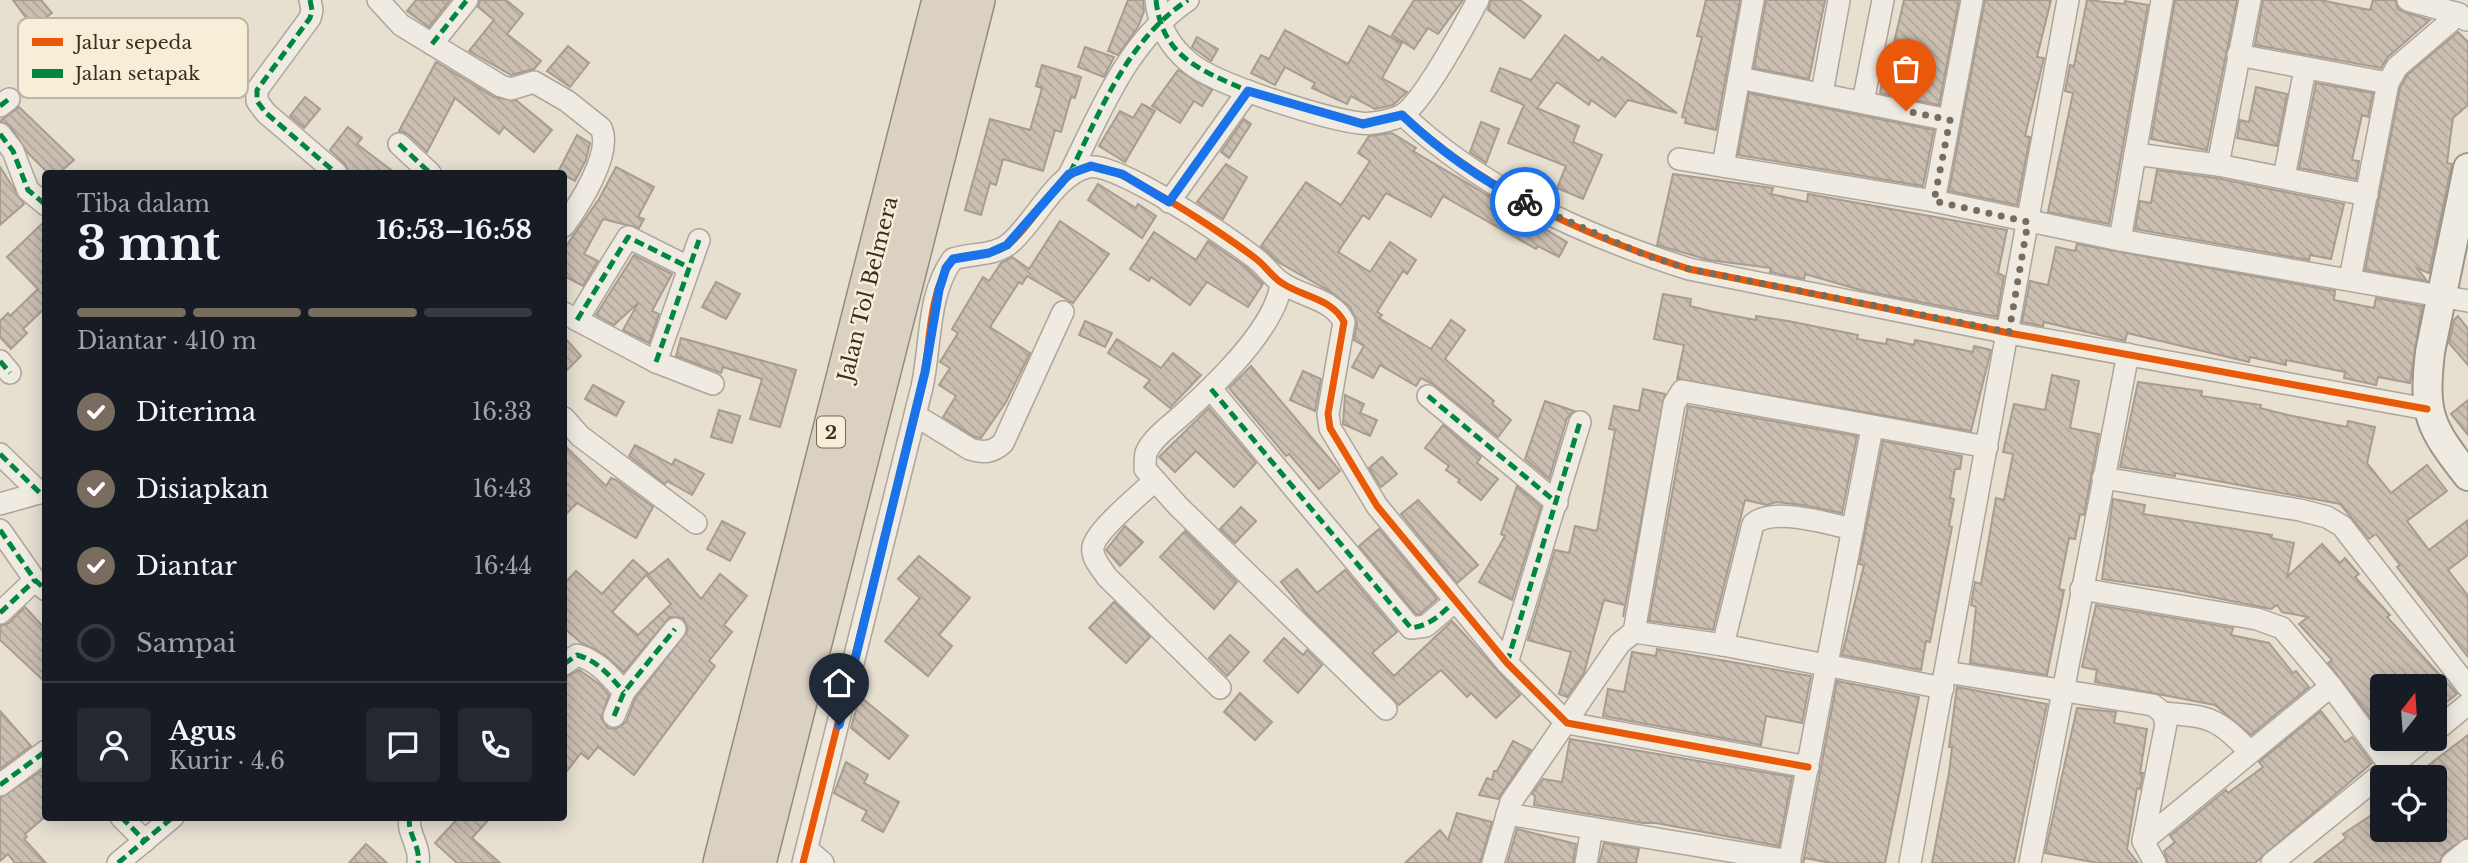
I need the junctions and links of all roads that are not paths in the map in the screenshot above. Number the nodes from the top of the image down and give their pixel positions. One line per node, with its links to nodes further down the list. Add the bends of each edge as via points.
1 (310, 0): 35 (street, via 310,19 257,90 257,101)
2 (378, 0): 19 (street, via 401,25)
3 (467, 0): 19 (street)
4 (941, 0): 120 (highway, Jalan Tol Belmera / 2)
5 (976, 0): 121 (highway, Jalan Tol Belmera / 2)
6 (1156, 0): 18 (street)
7 (1188, 0): 18 (street)
8 (1478, 0): 27 (street, via 1425,89)
9 (1753, 0): 22 (street)
10 (1839, 0): 25 (street)
11 (1883, 0): 26 (street)
12 (1972, 0): 28 (street)
13 (2068, 0): 45 (street)
14 (2162, 0): 31 (street)
15 (2250, 0): 20 (street)
16 (2408, 0): 17 (street)
17 (2464, 18): 23 (street, via 2397,67)
18 (1158, 22): 24 (street, via 1172,46 1192,65); 37 (street, via 1131,55)
19 (432, 44): 44 (street, via 500,86 511,89 534,82 543,86 601,128 605,149)
20 (2238, 55): 21 (street); 33 (street)
21 (2305, 69): 23 (street); 38 (street)
22 (1739, 78): 25 (street); 34 (street)
23 (2388, 83): 40 (street)
24 (1248, 91): 27 (street, via 1363,124); 43 (street)
25 (1822, 93): 26 (street)
26 (1863, 102): 28 (street)
27 (1402, 115): 54 (street, via 1433,144 1499,189 1645,255 1730,279)
28 (1950, 120): 41 (street)
29 (0, 134): 42 (street, via 13,151 28,190)
30 (399, 144): 36 (street)
31 (2135, 154): 33 (street); 47 (street)
32 (1679, 159): 34 (street)
33 (2218, 164): 38 (street)
34 (1723, 166): 41 (street)
35 (332, 170)
36 (427, 170)
37 (1069, 174): 43 (street, via 1091,166 1122,174); 61 (street, via 1007,245 953,259 946,268)
38 (2284, 177): 40 (street)
39 (2466, 185): 51 (street)
40 (2367, 195): 49 (street)
41 (1934, 201): 45 (street)
42 (42, 202)
43 (1169, 202): 50 (street, via 1253,256)
44 (567, 222)
45 (2028, 222): 47 (street); 54 (street)
46 (699, 240): 48 (street)
47 (2120, 240): 49 (street)
48 (688, 267): 53 (street, via 628,237); 56 (street)
49 (2350, 279): 51 (street)
50 (1281, 283): 58 (street, via 1280,295 1248,346); 79 (street, via 1340,313 1344,322 1328,414 1330,428 1377,506)
51 (2455, 298): 60 (street, via 2430,352)
52 (1063, 312): 61 (street, via 1003,443 996,449 970,449)
53 (570, 317): 56 (street)
54 (2009, 332): 55 (street); 65 (street)
55 (2128, 354): 60 (street); 68 (street)
56 (656, 362): 57 (street)
57 (713, 384)
58 (1210, 389): 69 (street, via 1145,455 1145,469); 79 (street, via 1411,628 1426,626)
59 (1428, 396): 72 (street)
60 (2427, 409): 67 (street)
61 (915, 415): 116 (street)
62 (567, 421): 74 (street)
63 (1580, 422): 72 (street)
64 (1872, 428): 65 (street); 75 (street); 82 (street, via 1682,391 1674,404)
65 (1987, 447): 87 (street)
66 (0, 454): 70 (street)
67 (2468, 476)
68 (2103, 478): 78 (street); 89 (street, via 2327,517 2342,526 2363,550)
69 (1154, 481): 90 (street, via 1099,535 1092,548 1095,559 1107,577); 94 (street)
70 (42, 491)
71 (42, 492): 73 (street)
72 (1557, 503): 85 (street)
73 (0, 504)
74 (696, 523)
75 (1853, 528): 83 (street, via 1778,515 1753,524); 86 (street)
76 (0, 530): 77 (street)
77 (40, 585): 80 (street)
78 (2081, 589): 88 (street, via 2274,623); 92 (street)
79 (1454, 602): 85 (street)
80 (0, 613)
81 (675, 629): 91 (street)
82 (1634, 632): 83 (street); 98 (street, via 1620,643)
83 (1723, 645): 86 (street)
84 (567, 662): 91 (street, via 577,655 589,659)
85 (1507, 663): 98 (street)
86 (1828, 664): 87 (street); 104 (street)
87 (1944, 680): 92 (street); 124 (street)
88 (2331, 686): 100 (street); 102 (street)
89 (2468, 687)
90 (1220, 688)
91 (624, 692): 96 (street)
92 (2061, 692): 95 (street, via 2153,705); 125 (street)
93 (2468, 704): 97 (street)
94 (1387, 709)
95 (2164, 713): 100 (street, via 2215,720); 113 (street, via 2166,724)
96 (614, 716)
97 (2447, 721)
98 (1567, 723): 104 (street); 107 (street)
99 (2410, 751): 103 (street)
100 (2250, 752): 113 (street)
101 (42, 754): 106 (street)
102 (2390, 765)
103 (2393, 765)
104 (1808, 767): 117 (street)
105 (2370, 784): 127 (street)
106 (0, 785)
107 (1507, 814): 111 (street); 122 (street)
108 (125, 821): 112 (street)
109 (168, 821): 112 (street)
110 (409, 821): 119 (street)
111 (1592, 828): 115 (street); 123 (street)
112 (145, 841): 118 (street)
113 (2143, 841): 126 (street)
114 (2468, 850): 128 (street)
115 (1678, 853): 117 (street)
116 (811, 858)
117 (1790, 862)
118 (118, 863)
119 (418, 863)
120 (722, 863)
121 (757, 863)
122 (1493, 863)
123 (1586, 863)
124 (1910, 863)
125 (2030, 863)
126 (2155, 863)
127 (2272, 863)
128 (2452, 863)

